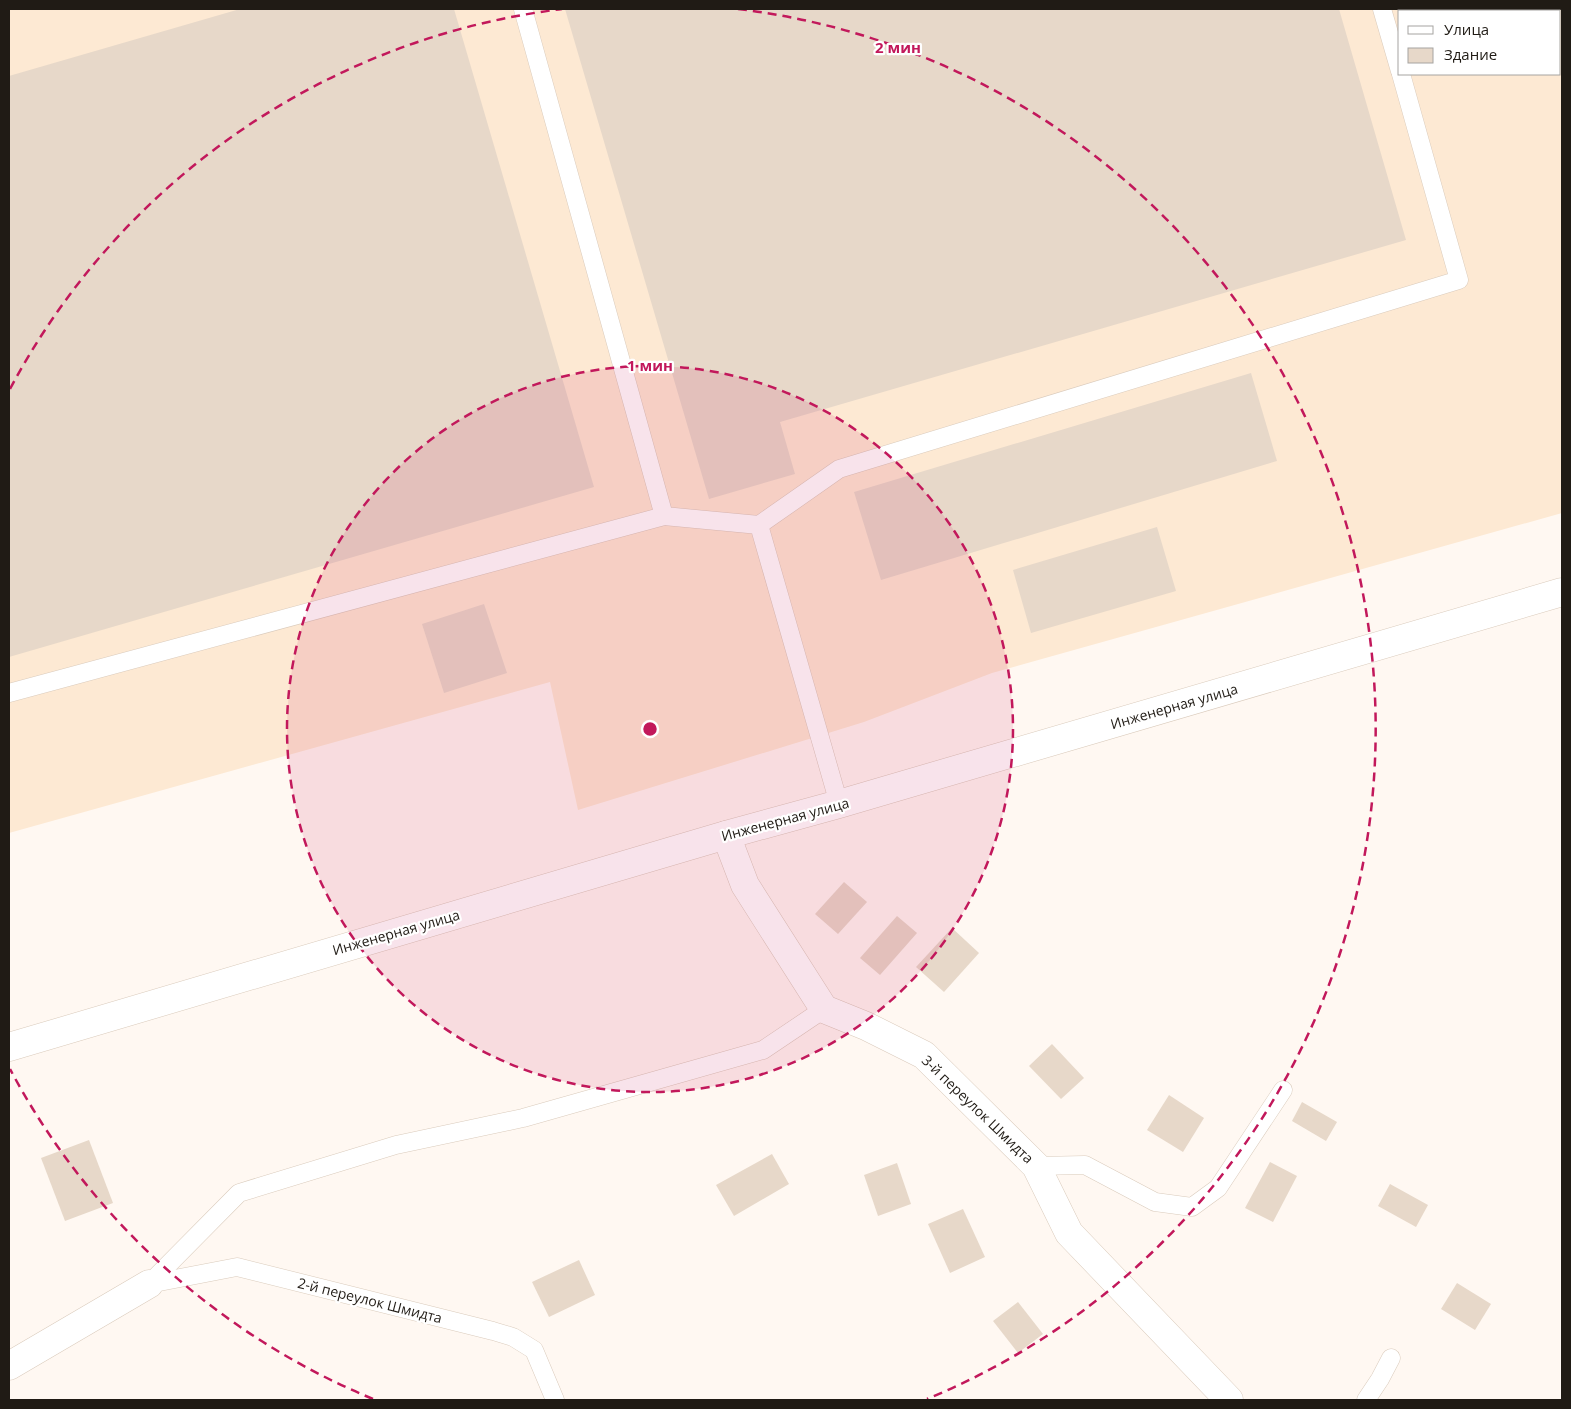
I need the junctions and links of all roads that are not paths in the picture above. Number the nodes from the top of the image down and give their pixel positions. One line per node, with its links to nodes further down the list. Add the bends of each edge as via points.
1 (524, 9): 5 (lane)
2 (1382, 9): 3 (lane)
3 (1398, 65)
4 (1401, 75): 6 (lane, via 1459,280 839,469)
5 (664, 516): 6 (lane); 8 (lane)
6 (758, 525): 9 (lane)
7 (1562, 592): 9 (street, Инженерная улица)
8 (9, 693)
9 (839, 804): 10 (street, Инженерная улица)
10 (726, 835): 11 (street, via 745,885); 12 (street, Инженерная улица)
11 (824, 1010): 14 (street, 3-й переулок Шмидта, via 866,1026 924,1055); 15 (lane, via 763,1050 523,1118 396,1145 239,1193)
12 (9, 1047)
13 (1283, 1090): 14 (lane, via 1218,1188 1192,1207 1155,1202 1085,1165)
14 (1036, 1166): 19 (street, 3-й переулок Шмидта, via 1069,1233)
15 (149, 1284): 17 (street); 18 (lane, 2-й переулок Шмидта, via 237,1267 493,1331 514,1337 534,1350)
16 (1391, 1358): 20 (lane)
17 (9, 1366)
18 (556, 1400)
19 (1229, 1400)
20 (1366, 1400)

